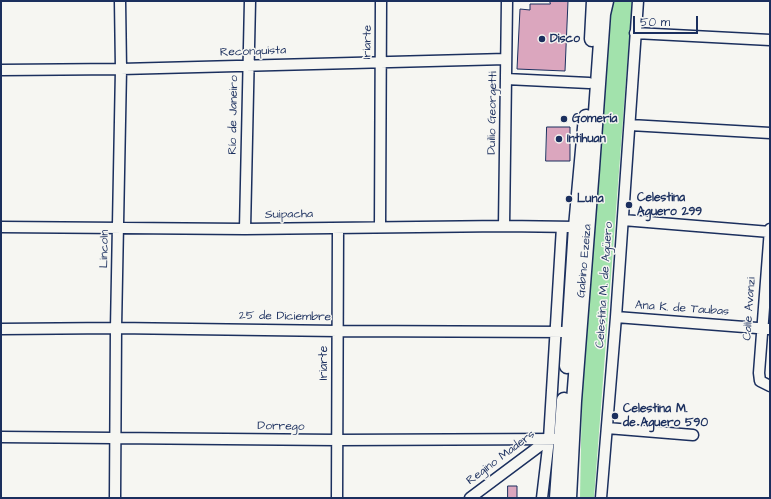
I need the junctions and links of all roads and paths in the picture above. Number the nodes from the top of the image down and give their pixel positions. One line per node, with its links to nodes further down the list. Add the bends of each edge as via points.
1 (120, 1): 13 (street, Lincoln)
2 (250, 1): 12 (street, Río de Janeiro)
3 (381, 1): 11 (street, Iriarte)
4 (507, 1): 10 (street, Duilio Georgetti)
5 (594, 1): 16 (main road, Gabino Ezeiza)
6 (606, 1): 47 (main road, Gabino Ezeiza, via 574,393)
7 (638, 1): 8 (street, Celestina M. de Agüero)
8 (635, 33): 9 (street); 17 (street, Celestina M. de Agüero)
9 (770, 40)
10 (506, 59): 11 (street, Reconquista); 15 (street, Duilio Georgetti)
11 (380, 62): 12 (street, Reconquista); 22 (street, Iriarte)
12 (248, 66): 13 (street, Reconquista); 27 (street, Río de Janeiro)
13 (121, 69): 14 (street, Reconquista); 25 (street, Lincoln)
14 (1, 70)
15 (506, 79): 16 (street); 20 (street, Duilio Georgetti)
16 (589, 83): 24 (main road, Gabino Ezeiza)
17 (630, 125): 18 (street); 19 (street, Celestina M. de Agüero)
18 (770, 133)
19 (623, 220): 28 (street); 29 (street, Celestina M. de Agüero)
20 (504, 226): 22 (street, Suipacha); 23 (street, Suipacha)
21 (1, 227): 25 (street, Suipacha)
22 (380, 227): 26 (street, Suipacha)
23 (562, 227): 24 (street, Suipacha); 34 (street)
24 (576, 227): 34 (main road, Gabino Ezeiza)
25 (118, 228): 27 (street, Suipacha); 30 (street, Lincoln)
26 (338, 228): 27 (street, Suipacha); 33 (street, Iriarte)
27 (245, 229)
28 (770, 231): 31 (street, Calle Avanzi)
29 (616, 317): 31 (street, Ana K. de Taubas); 36 (street, Celestina M. de Agüero)
30 (116, 328): 32 (street, 25 de Diciembre); 33 (street, 25 de Diciembre); 39 (street, Lincoln)
31 (766, 328): 35 (street, Calle Avanzi, via 759,373 760,381)
32 (1, 329)
33 (338, 331): 34 (street, 25 de Diciembre); 41 (street, Iriarte)
34 (562, 332): 40 (main road, Gabino Ezeiza)
35 (770, 386)
36 (607, 428): 37 (street); 48 (street, Celestina M. de Agüero)
37 (693, 435)
38 (1, 436): 39 (street, Dorrego)
39 (115, 438): 41 (street, Dorrego); 42 (street, Lincoln)
40 (555, 439): 41 (street, Dorrego); 44 (street, Regino Maders); 45 (street); 46 (main road, Gabino Ezeiza)
41 (337, 440): 43 (street, Iriarte)
42 (115, 498)
43 (336, 498)
44 (470, 498)
45 (542, 498)
46 (557, 498)
47 (570, 498)
48 (601, 498)

